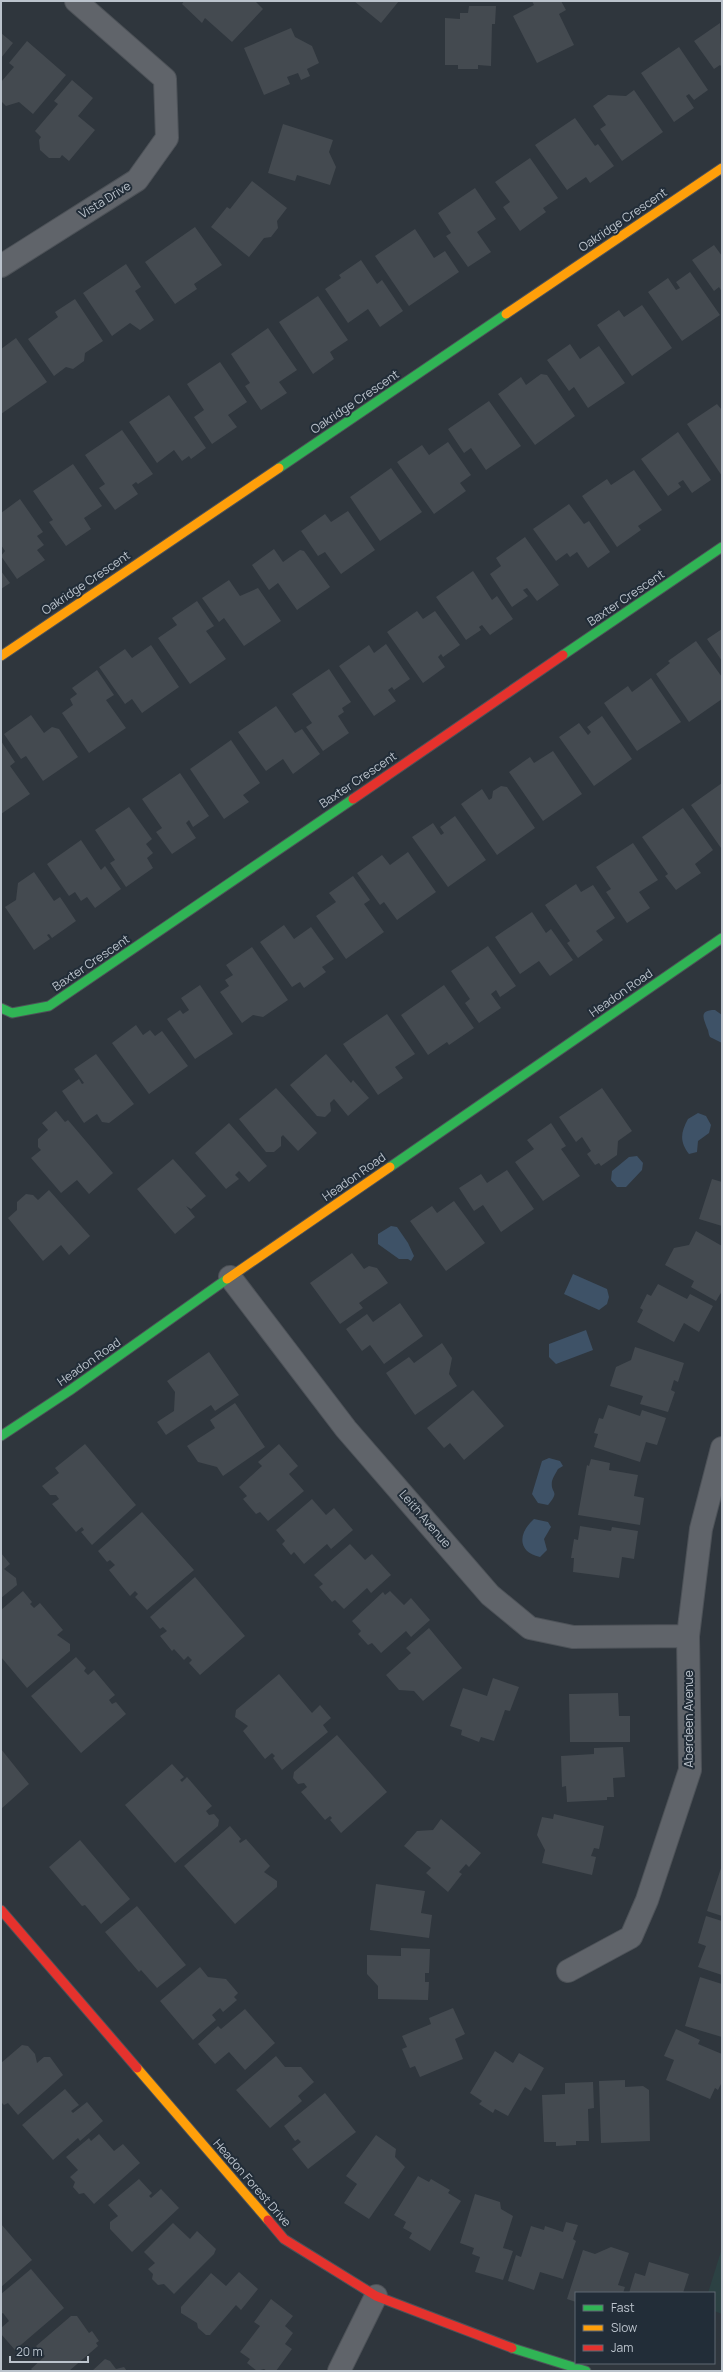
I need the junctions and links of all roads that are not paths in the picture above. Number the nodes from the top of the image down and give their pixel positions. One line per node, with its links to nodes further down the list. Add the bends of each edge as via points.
1 (76, 1): 3 (street, Vista Drive, via 165,78 167,138 137,180)
2 (722, 168): 5 (street, Oakridge Crescent)
3 (1, 266)
4 (722, 546): 7 (street, Baxter Crescent, via 49,1006 12,1013)
5 (1, 656)
6 (722, 938): 8 (street, Headon Road)
7 (1, 1008)
8 (230, 1277): 9 (street, Headon Road); 11 (street, Leith Avenue, via 346,1429 490,1594 530,1628 573,1637)
9 (1, 1436)
10 (722, 1448): 11 (street, Aberdeen Avenue, via 701,1529)
11 (688, 1636): 13 (street, Aberdeen Avenue, via 690,1770 647,1900 631,1937)
12 (1, 1910): 14 (street, Headon Forest Drive, via 284,2239)
13 (568, 1971)
14 (376, 2296): 15 (street); 16 (street, Headon Forest Drive, via 497,2343)
15 (339, 2371)
16 (586, 2371)

